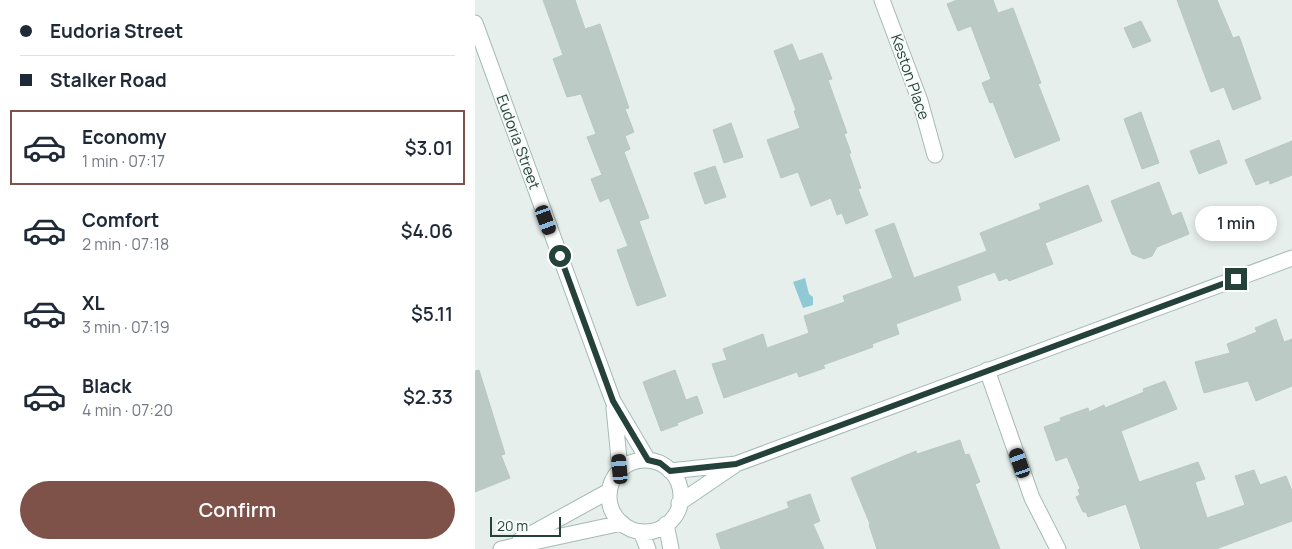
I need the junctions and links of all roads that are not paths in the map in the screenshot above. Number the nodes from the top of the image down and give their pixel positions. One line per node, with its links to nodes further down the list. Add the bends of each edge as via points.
1 (882, 0): 3 (main road, Keston Place, via 920,101)
2 (475, 23): 6 (main road, Eudoria Street)
3 (935, 156)
4 (1292, 258): 5 (main road)
5 (987, 370): 8 (main road); 19 (main road, via 1032,498)
6 (613, 401): 7 (main road, Eudoria Street); 9 (main road, Eudoria Street)
7 (648, 460): 9 (main road, via 633,462); 10 (main road, via 660,463)
8 (736, 464): 10 (main road); 12 (main road)
9 (620, 469): 11 (main road)
10 (670, 471): 12 (main road, via 679,486)
11 (609, 491): 13 (main road, via 614,514); 16 (main road)
12 (679, 504): 14 (main road)
13 (622, 524): 15 (main road); 16 (main road)
14 (667, 524): 15 (main road); 18 (main road)
15 (641, 532): 17 (main road)
16 (503, 548)
17 (648, 549)
18 (671, 549)
19 (1058, 549)

